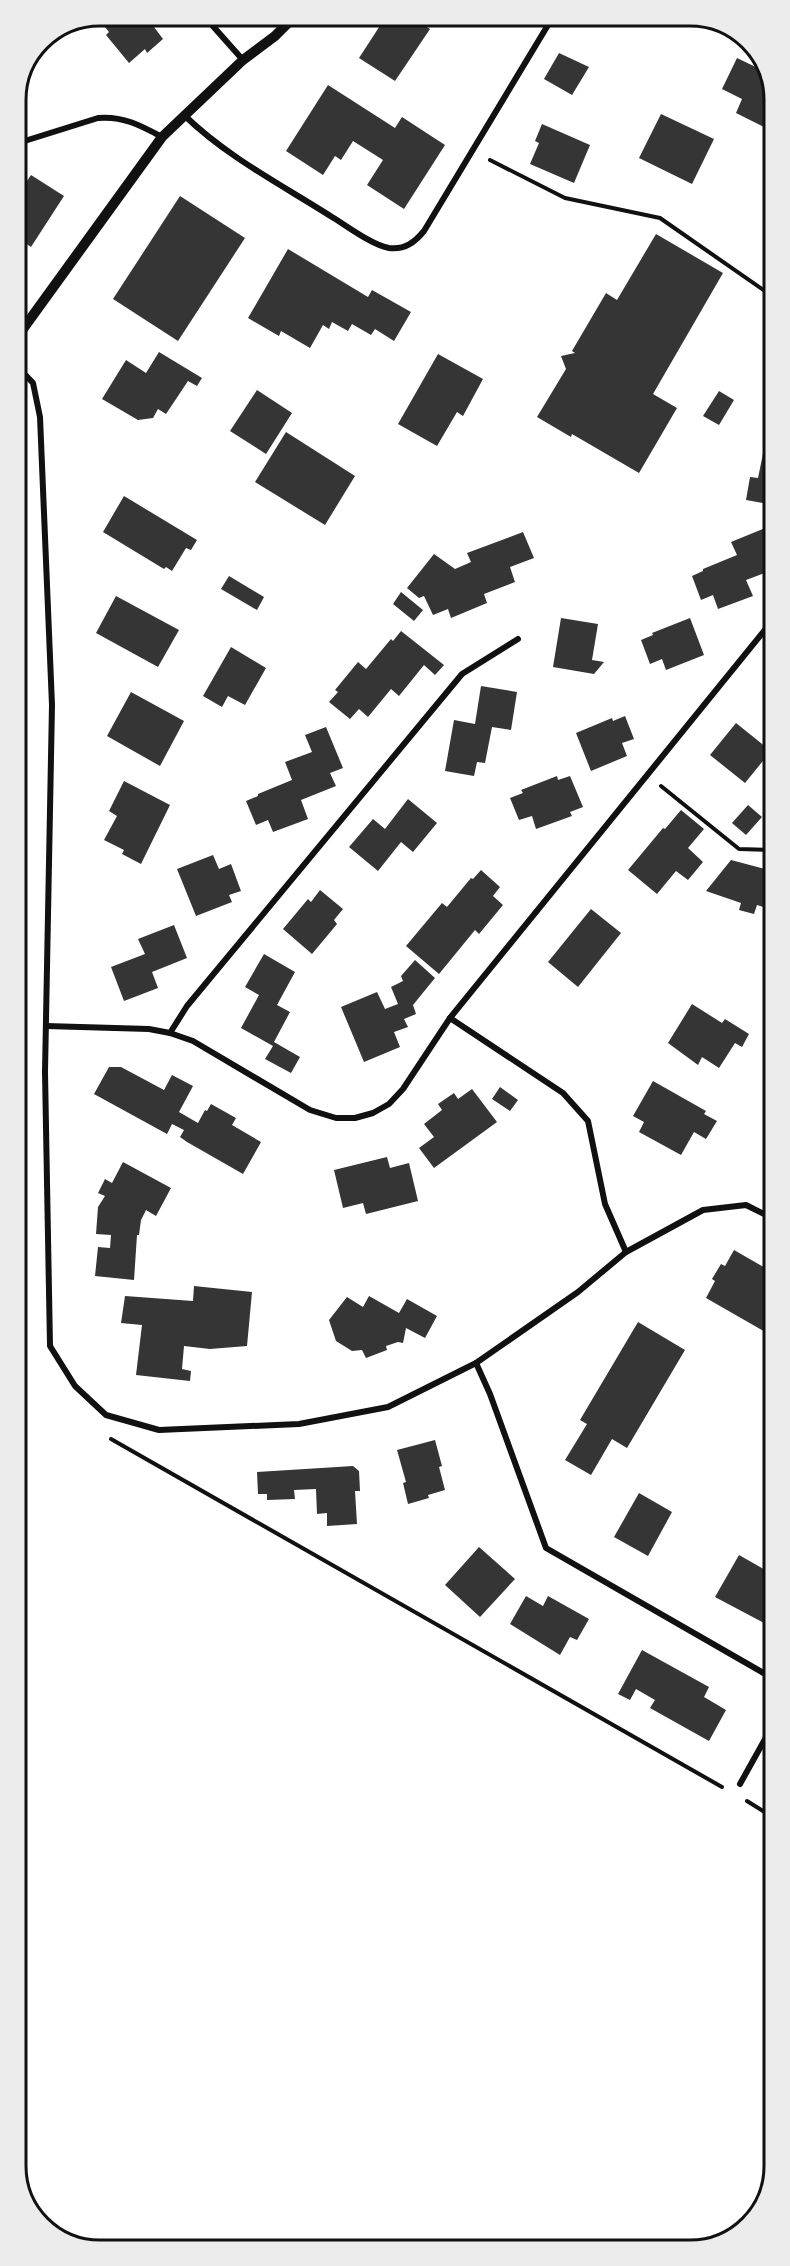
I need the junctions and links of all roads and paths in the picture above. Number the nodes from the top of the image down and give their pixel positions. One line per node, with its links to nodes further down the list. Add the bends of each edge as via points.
1 (212, 25): 4 (street)
2 (285, 25): 4 (street)
3 (548, 26): 8 (street)
4 (243, 60): 5 (street)
5 (184, 114): 6 (street); 8 (street, via 242,160 387,248 414,243)
6 (162, 137): 7 (street, via 124,119 105,117); 10 (street)
7 (26, 141)
8 (472, 151): 9 (path, via 565,198 660,218)
9 (764, 290)
10 (26, 325)
11 (26, 376): 17 (street, via 37,397 40,429 52,705)
12 (764, 631): 14 (street)
13 (518, 639): 18 (street, via 462,674 187,1006)
14 (646, 774): 15 (path, via 739,849); 16 (street)
15 (764, 850)
16 (450, 1018): 18 (street, via 396,1097 373,1113 355,1118 336,1118 310,1110 193,1041); 20 (street, via 563,1093 588,1121 605,1204)
17 (46, 1026): 18 (street); 21 (street, via 50,1346 75,1386 106,1415 159,1430 299,1424 388,1407)
18 (170, 1033)
19 (764, 1214): 20 (street, via 746,1205 703,1210)
20 (626, 1252): 21 (street, via 578,1293)
21 (476, 1363): 23 (street, via 546,1548)
22 (102, 1434): 26 (path)
23 (764, 1673)
24 (764, 1742): 25 (street)
25 (740, 1784)
26 (724, 1788)
27 (744, 1800): 28 (path)
28 (764, 1812)

